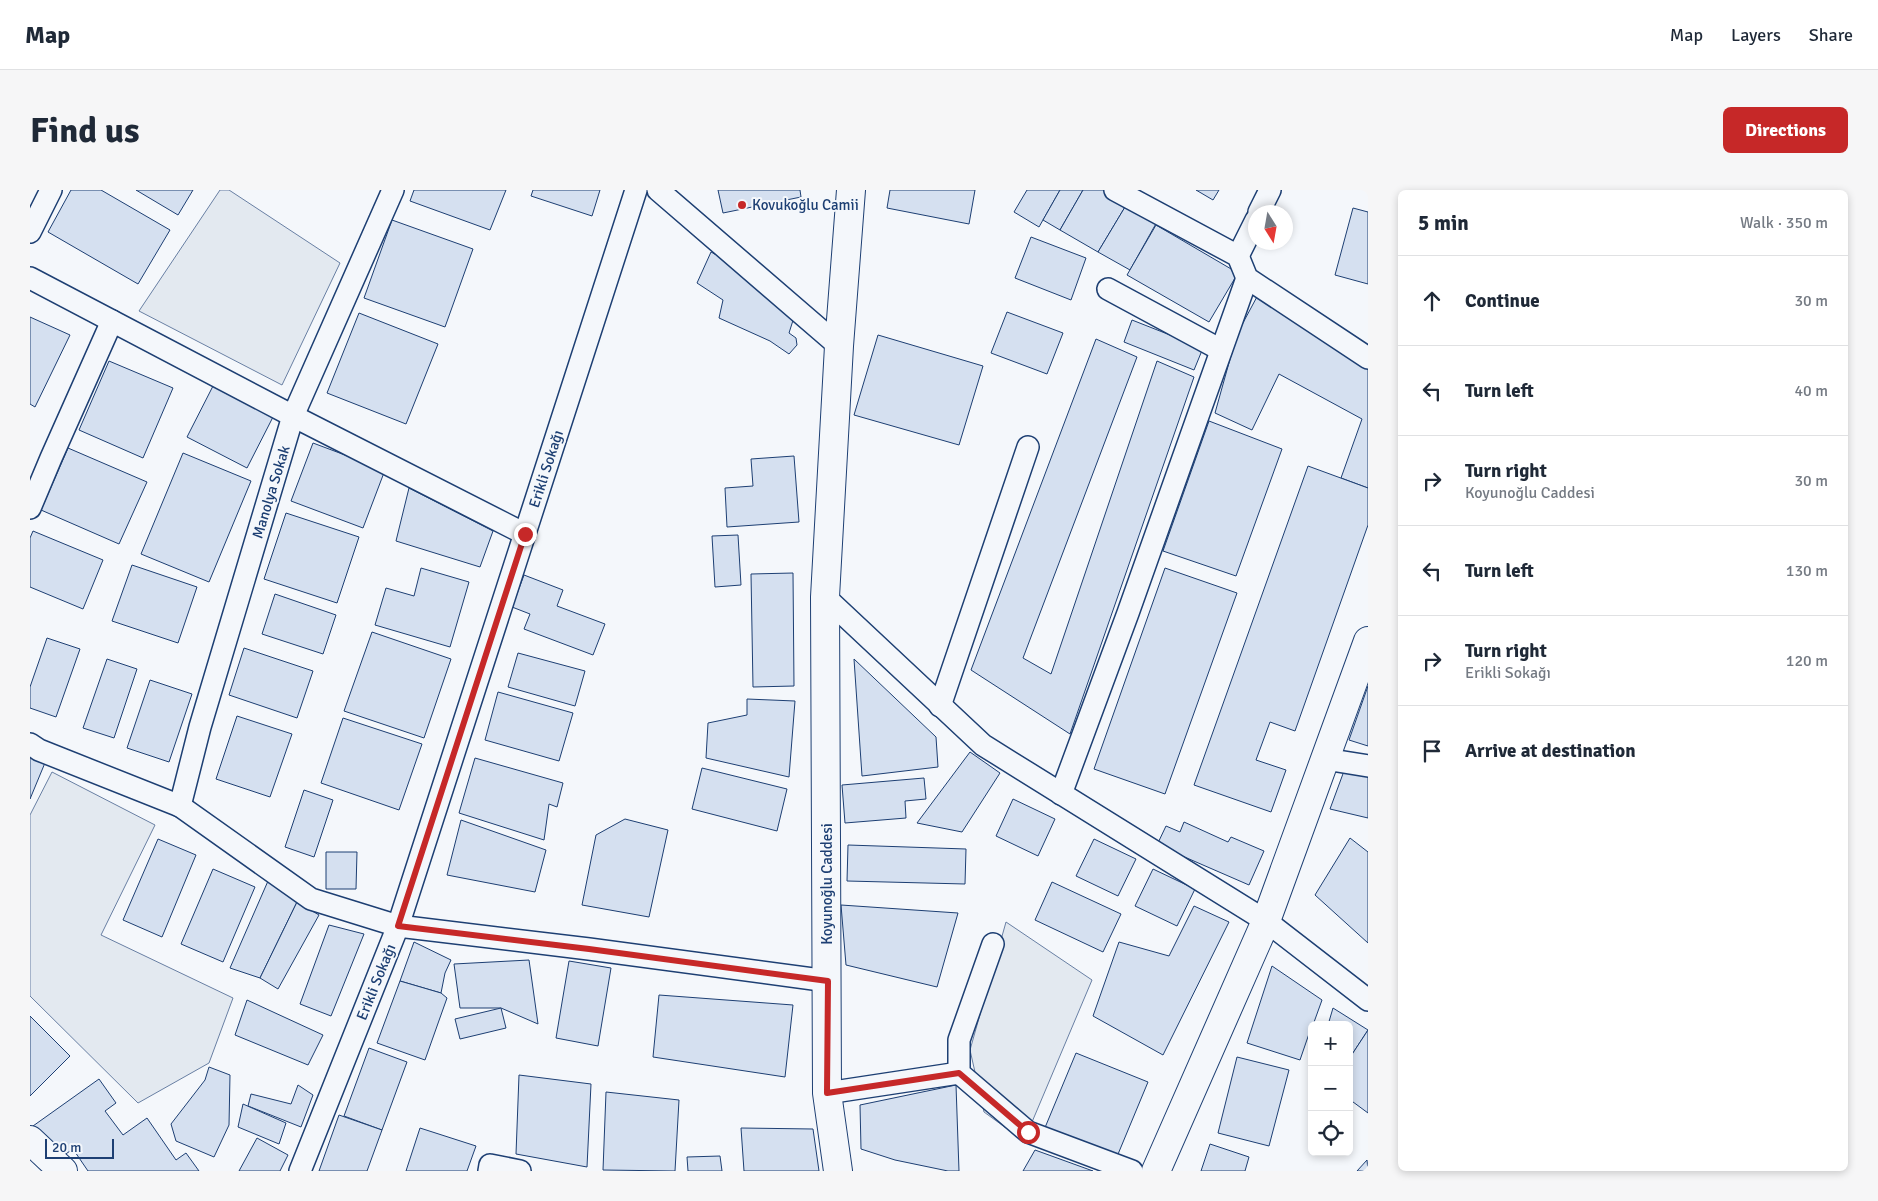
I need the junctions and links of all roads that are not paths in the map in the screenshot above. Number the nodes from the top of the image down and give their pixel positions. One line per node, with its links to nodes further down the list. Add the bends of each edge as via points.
1 (50, 190): 9 (street)
2 (393, 190): 19 (street, Manolya Sokak)
3 (636, 190): 22 (street, Erikli Sokağı)
4 (658, 190): 16 (street)
5 (851, 190): 16 (street, Koyunoğlu Caddesi)
6 (1116, 190): 11 (street)
7 (1270, 190): 8 (street)
8 (1262, 205)
9 (30, 232)
10 (1248, 236): 11 (street)
11 (1238, 256): 13 (street)
12 (30, 278): 15 (street)
13 (1248, 278): 17 (street); 18 (street)
14 (1108, 289): 17 (street)
15 (112, 321): 19 (street); 21 (street)
16 (838, 346): 23 (street, Koyunoğlu Caddesi)
17 (1222, 350): 29 (street)
18 (1368, 358)
19 (293, 416): 22 (street); 30 (street, Manolya Sokak, via 200,727)
20 (1028, 447): 25 (street)
21 (30, 508)
22 (525, 534): 32 (street, Erikli Sokağı)
23 (825, 597): 25 (street); 34 (street, Koyunoğlu Caddesi)
24 (1366, 655): 27 (street)
25 (940, 706): 29 (street, via 983,746)
26 (30, 744): 30 (street)
27 (1325, 759): 28 (street); 31 (street)
28 (1368, 766)
29 (1061, 794): 31 (street)
30 (180, 806): 32 (street, via 311,899)
31 (1266, 921): 35 (street); 45 (street)
32 (398, 926): 34 (street); 40 (street, Erikli Sokağı)
33 (993, 944): 36 (street, via 959,1040)
34 (828, 981): 37 (street, Koyunoğlu Caddesi)
35 (1368, 1000)
36 (959, 1073): 37 (street); 44 (street, via 1028,1132)
37 (827, 1093): 43 (street, Koyunoğlu Caddesi)
38 (30, 1140): 39 (street)
39 (62, 1171)
40 (300, 1171)
41 (489, 1171): 42 (street, via 490,1165)
42 (520, 1171)
43 (838, 1171)
44 (1132, 1171)
45 (1156, 1171)

